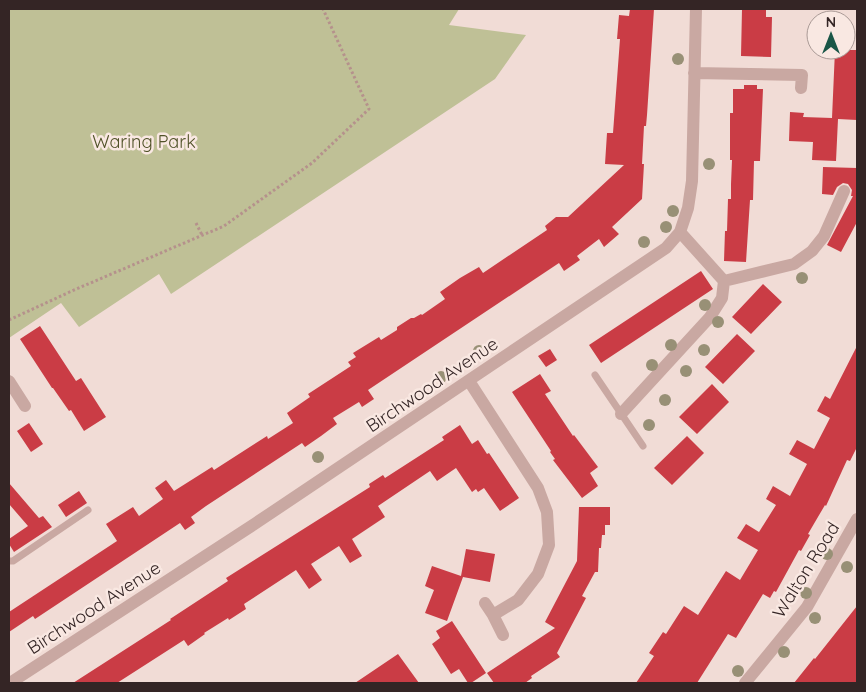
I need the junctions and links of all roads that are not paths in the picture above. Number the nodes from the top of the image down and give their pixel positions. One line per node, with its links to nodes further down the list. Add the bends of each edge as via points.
1 (696, 9): 2 (street, Birchwood Avenue)
2 (694, 72): 3 (street, via 802,75); 5 (street, Birchwood Avenue, via 692,181)
3 (801, 88)
4 (844, 191): 6 (street, via 824,236 812,251 794,264)
5 (680, 232): 6 (street); 9 (street, Birchwood Avenue, via 666,248)
6 (724, 281): 11 (street, via 722,298 710,317)
7 (595, 375): 11 (lane)
8 (9, 381): 10 (street)
9 (469, 381): 17 (street, via 538,488 548,512 549,545 538,574 518,600); 19 (street, Birchwood Avenue)
10 (25, 406)
11 (621, 414): 12 (lane)
12 (643, 446)
13 (88, 510): 15 (lane)
14 (856, 526): 20 (street, Walton Road, via 795,624)
15 (9, 561)
16 (485, 603): 17 (street)
17 (493, 615): 18 (street)
18 (503, 635)
19 (10, 683)
20 (745, 683)

